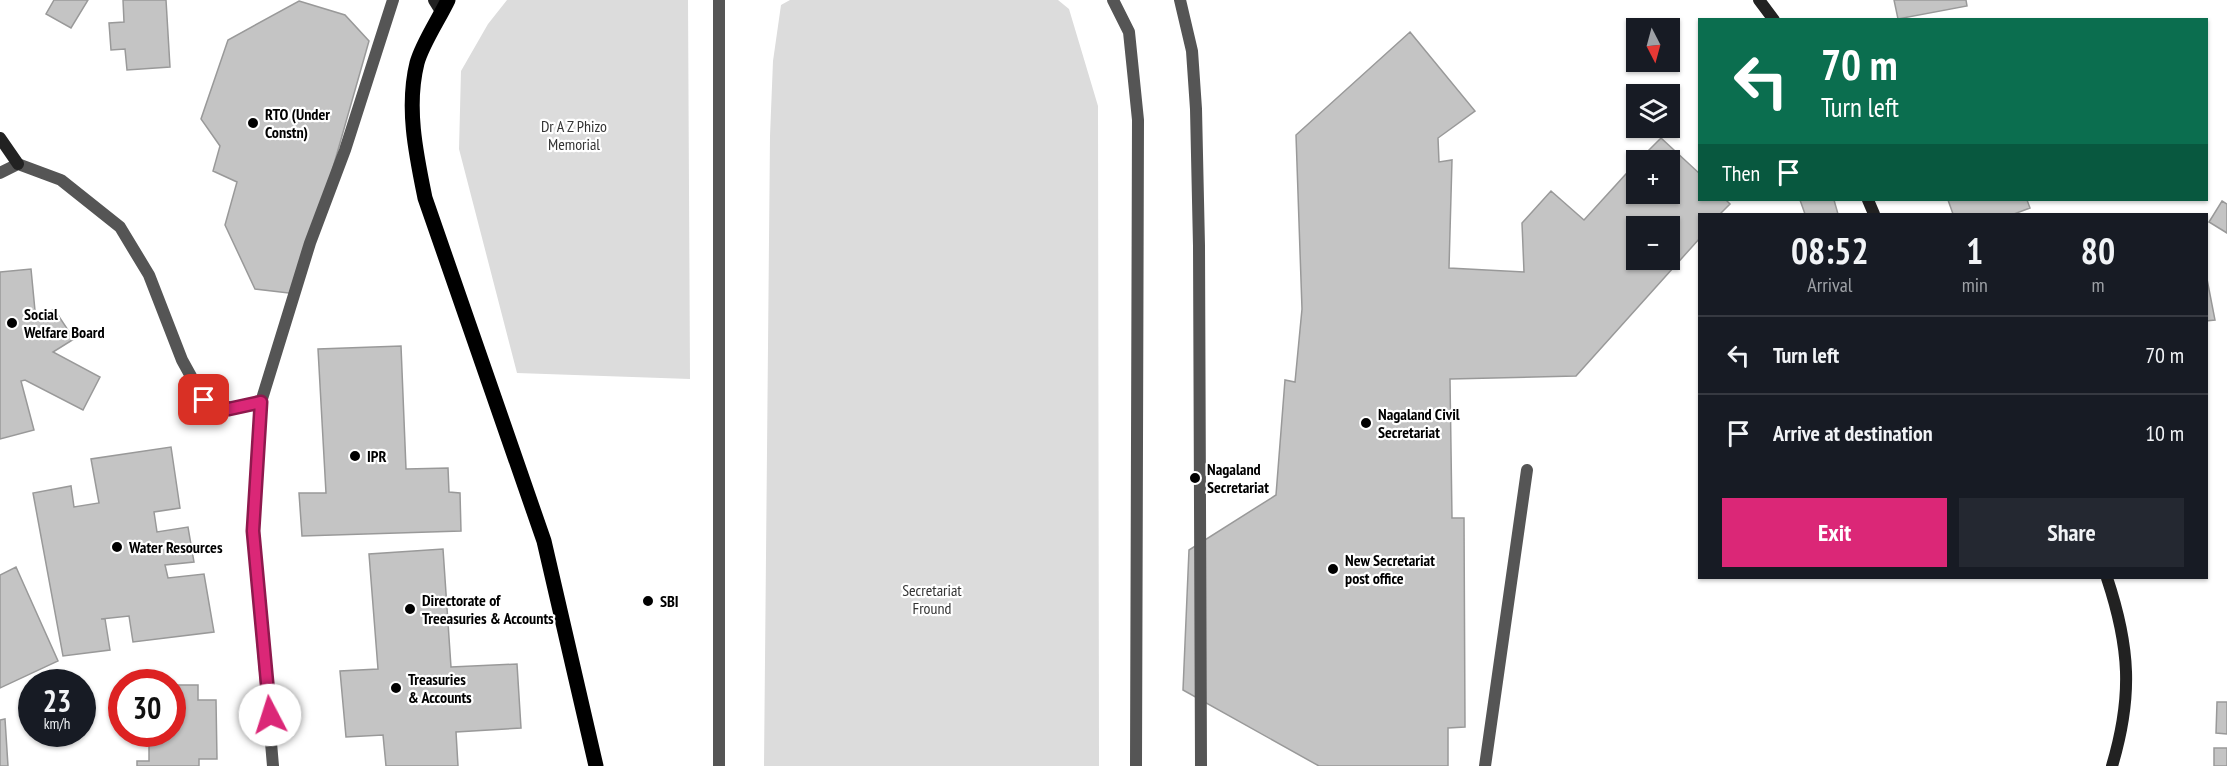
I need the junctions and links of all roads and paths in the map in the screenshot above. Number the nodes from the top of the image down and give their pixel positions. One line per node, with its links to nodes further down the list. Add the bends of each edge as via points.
1 (393, 0): 11 (street, via 345,150 310,243)
2 (719, 0): 16 (street)
3 (1113, 0): 17 (street, via 1129,32 1138,120)
4 (1180, 0): 18 (street, via 1192,51 1196,109)
5 (1759, 0): 7 (street)
6 (441, 4): 15 (main road, via 417,62 412,111 425,198 544,541)
7 (1772, 18)
8 (0, 138): 9 (street)
9 (18, 164): 10 (street); 11 (street, via 61,180 120,227 149,274 182,360 204,400 229,409)
10 (0, 173)
11 (261, 402): 14 (street, via 253,531)
12 (1527, 470): 19 (street)
13 (2107, 579): 20 (street, via 2117,607 2128,675 2126,705)
14 (273, 766)
15 (596, 766)
16 (719, 766)
17 (1136, 766)
18 (1201, 766)
19 (1485, 766)
20 (2112, 766)

